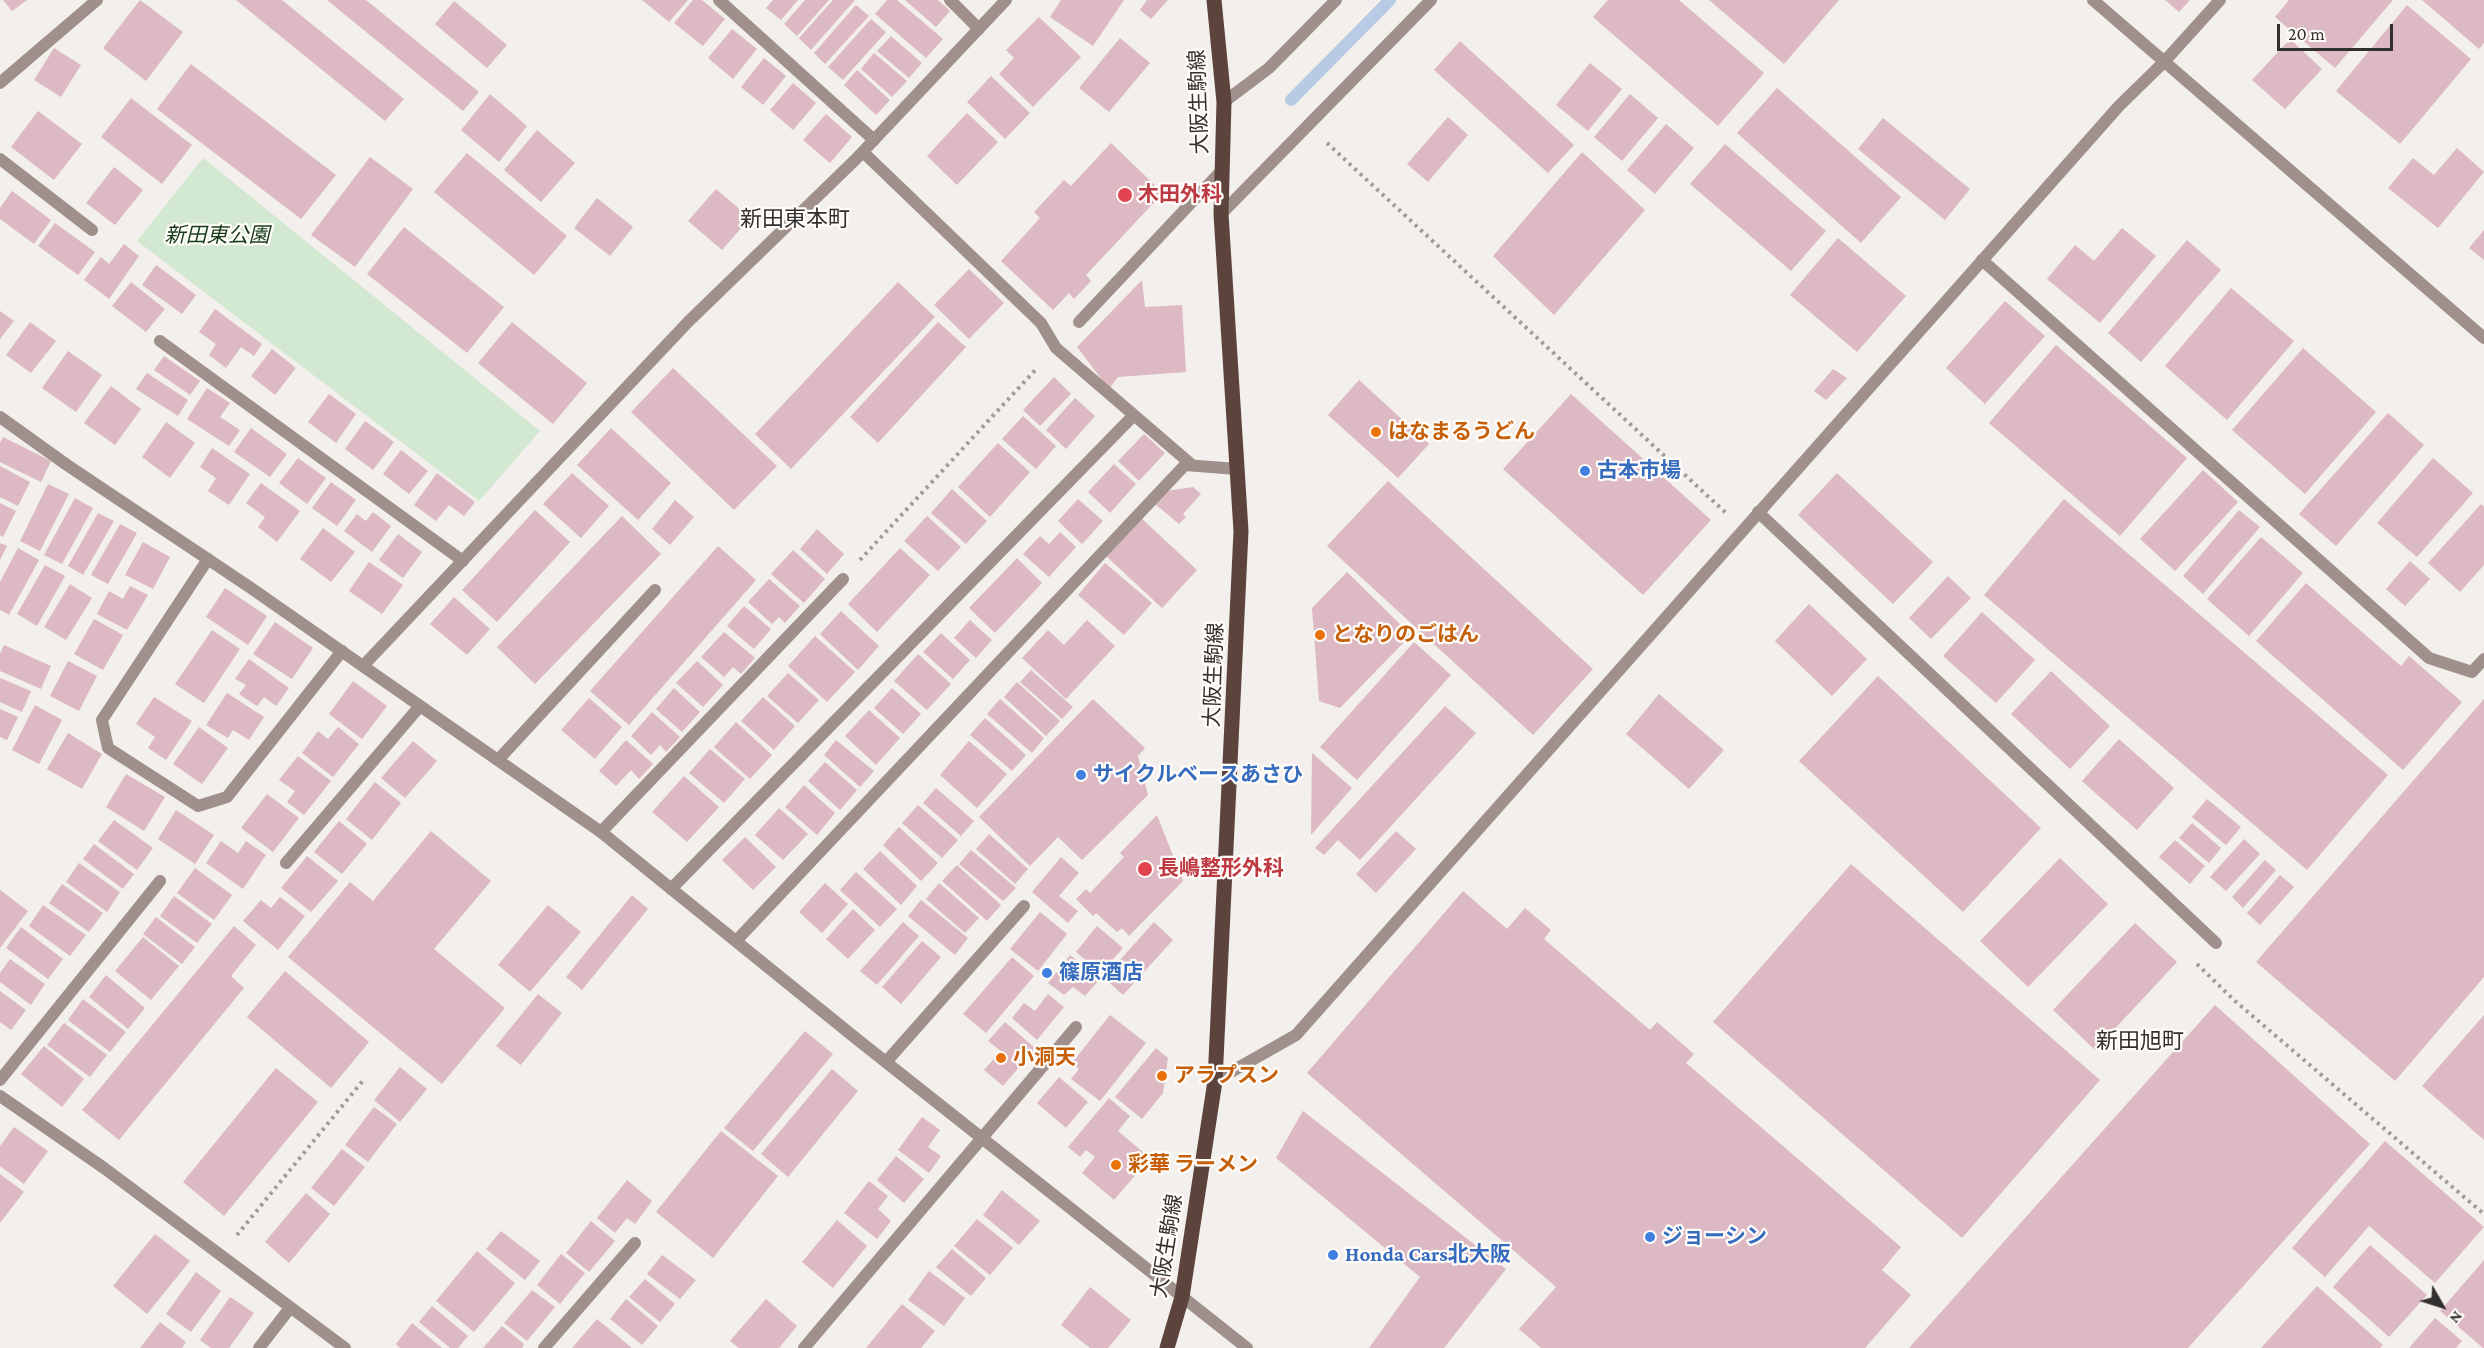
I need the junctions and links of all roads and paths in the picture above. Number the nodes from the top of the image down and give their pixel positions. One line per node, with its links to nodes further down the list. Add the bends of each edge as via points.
1 (98, 0): 10 (street)
2 (719, 0): 16 (street)
3 (950, 0): 11 (street)
4 (1006, 0): 11 (street)
5 (1214, 0): 14 (main road, 大阪生駒線)
6 (1336, 0): 14 (street, via 1269,68)
7 (1431, 0): 15 (street)
8 (2093, 0): 12 (street)
9 (2220, 0): 12 (street)
10 (84, 4): 13 (street)
11 (979, 29): 16 (street)
12 (2164, 62): 22 (street, via 2118,106); 24 (street)
13 (0, 83)
14 (1224, 102): 19 (main road, 大阪生駒線)
15 (1309, 126): 20 (street); 32 (path)
16 (874, 140): 17 (street)
17 (863, 152): 26 (street, via 1041,322); 34 (street, via 688,322)
18 (0, 159): 21 (street)
19 (1223, 169): 20 (main road, 大阪生駒線); 23 (street)
20 (1221, 214): 30 (main road, 大阪生駒線)
21 (92, 230)
22 (1982, 260): 31 (street); 38 (street, via 2429,658 2472,672)
23 (1079, 322)
24 (2484, 338)
25 (160, 341): 34 (street)
26 (1056, 348): 27 (street); 35 (path)
27 (1133, 416): 29 (street); 45 (street)
28 (0, 417): 33 (street)
29 (1192, 465): 30 (street); 47 (street, via 1185,465)
30 (1237, 469): 53 (main road, 大阪生駒線, via 1241,531)
31 (1758, 512): 48 (street); 53 (street, via 1296,1035)
32 (1730, 518)
33 (208, 559): 37 (street); 37 (street, via 102,720 108,748 198,806 227,797)
34 (463, 561): 39 (street)
35 (843, 579): 42 (street)
36 (655, 590): 41 (street)
37 (342, 651): 39 (street)
38 (2484, 659)
39 (363, 666): 40 (street)
40 (420, 706): 41 (street); 43 (street)
41 (498, 760): 42 (street)
42 (601, 832): 45 (street)
43 (286, 863)
44 (160, 881): 52 (street)
45 (671, 889): 47 (street)
46 (1024, 906): 50 (street)
47 (736, 941): 50 (street)
48 (2216, 943)
49 (1076, 1027): 55 (street)
50 (886, 1062): 55 (street)
51 (365, 1077): 57 (path)
52 (0, 1080)
53 (1215, 1081): 58 (main road, 大阪生駒線)
54 (0, 1096): 57 (street)
55 (981, 1138): 58 (street); 60 (street)
56 (635, 1243): 63 (street)
57 (221, 1256): 59 (street)
58 (1182, 1297): 66 (main road, 大阪生駒線); 67 (street)
59 (290, 1308): 61 (street); 62 (street)
60 (812, 1338): 64 (street); 65 (street)
61 (259, 1348)
62 (345, 1348)
63 (544, 1348)
64 (804, 1348)
65 (822, 1348)
66 (1167, 1348)
67 (1247, 1348)

